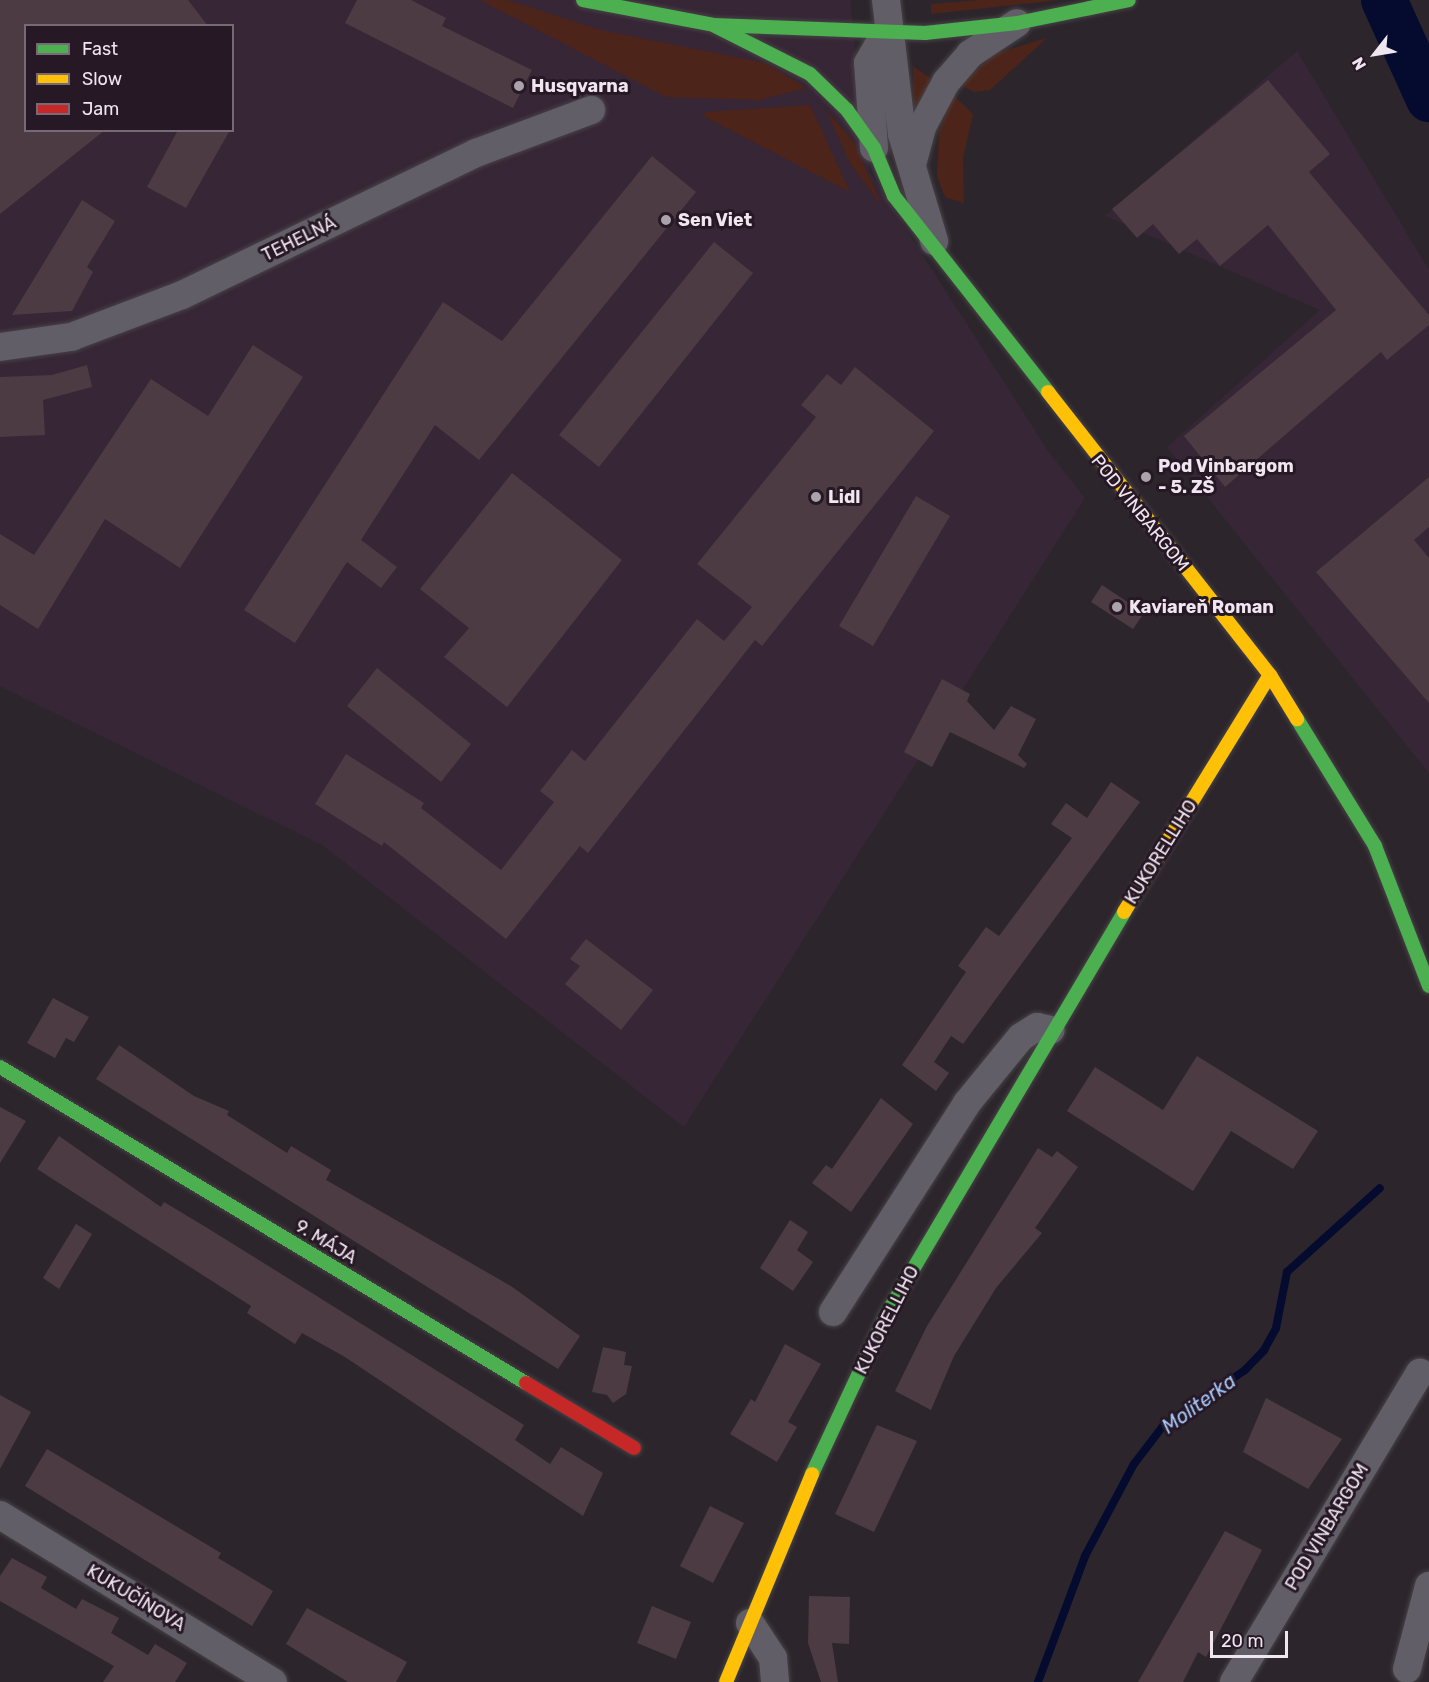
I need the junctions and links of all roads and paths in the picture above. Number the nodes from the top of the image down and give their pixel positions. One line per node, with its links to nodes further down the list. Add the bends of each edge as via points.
1 (583, 0): 5 (street)
2 (886, 0): 6 (street, POD VINBARGOM)
3 (1129, 0): 4 (street)
4 (1017, 23): 6 (street); 9 (street, via 970,54 946,82 922,127)
5 (714, 26): 6 (street); 8 (street, POD VINBARGOM, via 825,84)
6 (886, 32): 8 (street, POD VINBARGOM, via 868,63); 9 (street, POD VINBARGOM, via 896,54 902,134)
7 (591, 111): 11 (street, TEHELNÁ, via 476,153 182,295 70,337)
8 (874, 148): 10 (street, POD VINBARGOM, via 894,196)
9 (912, 161): 10 (street, POD VINBARGOM)
10 (934, 241): 12 (street, POD VINBARGOM, via 1043,392)
11 (0, 347)
12 (1270, 675): 13 (street, POD VINBARGOM, via 1375,846); 14 (street, KUKORELLIHO)
13 (1429, 986)
14 (1051, 1030): 16 (street, via 1037,1027 1021,1037 967,1103); 21 (street, KUKORELLIHO, via 886,1315)
15 (0, 1067): 18 (street, 9. MÁJA)
16 (834, 1312)
17 (1420, 1373): 27 (street, POD VINBARGOM)
18 (633, 1448)
19 (0, 1515): 24 (street, KUKUČÍNOVA)
20 (1429, 1586): 23 (street)
21 (750, 1623): 25 (street, KUKORELLIHO); 26 (street, via 773,1658)
22 (1429, 1629): 23 (street)
23 (1404, 1676)
24 (273, 1682)
25 (726, 1682)
26 (775, 1682)
27 (1234, 1682)

